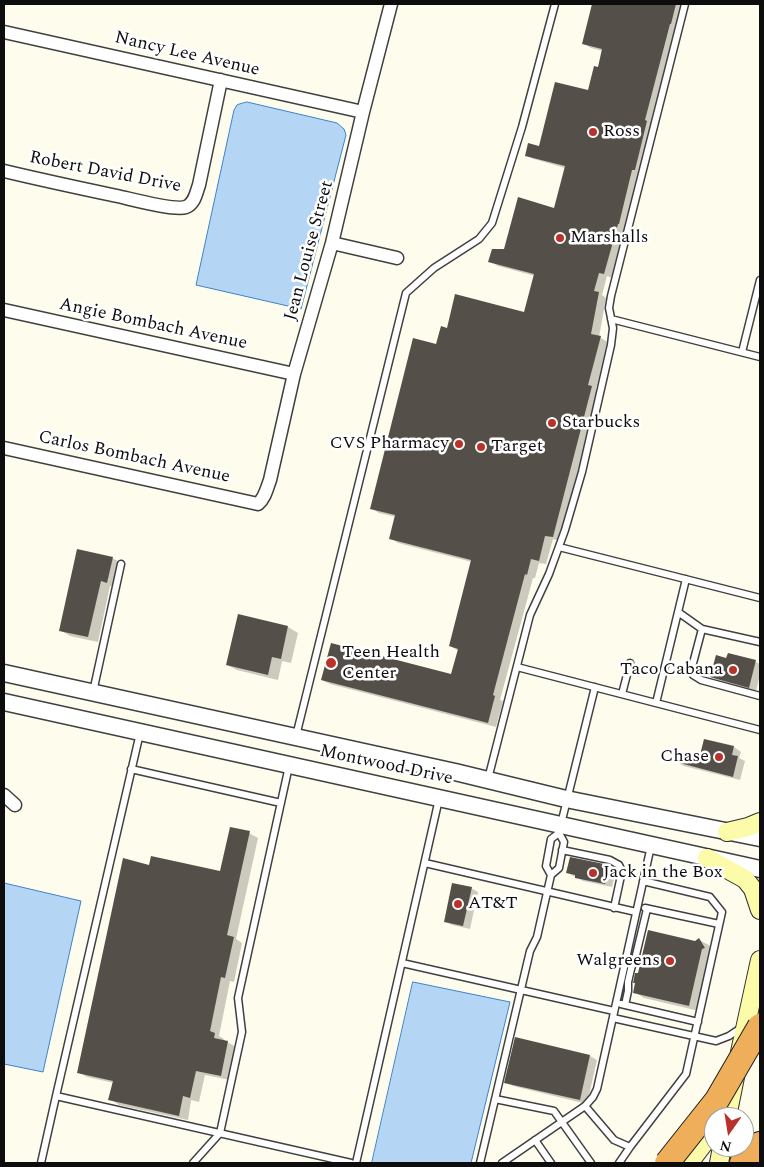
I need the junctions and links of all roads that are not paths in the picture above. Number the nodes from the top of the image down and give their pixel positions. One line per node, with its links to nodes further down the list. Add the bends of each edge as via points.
1 (391, 4): 6 (street, Jean Louise Street)
2 (555, 4): 36 (lane, via 492,223 479,240 434,268 406,293)
3 (685, 4): 12 (lane, via 611,296)
4 (4, 32): 5 (street, Nancy Lee Avenue)
5 (221, 80): 6 (street, Nancy Lee Avenue); 7 (street, Robert David Drive, via 199,185 188,206 177,208 139,201)
6 (363, 112): 8 (street, Jean Louise Street)
7 (4, 171)
8 (332, 243): 9 (street); 15 (street, Jean Louise Street)
9 (397, 258)
10 (760, 280): 13 (lane)
11 (4, 310): 15 (street, Angie Bombach Avenue)
12 (611, 319): 13 (lane); 18 (lane, via 610,352 582,472)
13 (742, 352): 14 (lane)
14 (760, 357)
15 (294, 374): 17 (street, Jean Louise Street, via 270,480)
16 (4, 448): 17 (street, Carlos Bombach Avenue)
17 (258, 504)
18 (559, 547): 20 (lane); 26 (lane, via 530,615)
19 (121, 564): 29 (lane)
20 (686, 579): 21 (lane); 22 (lane)
21 (760, 598)
22 (678, 612): 23 (lane); 33 (lane)
23 (702, 629): 24 (lane); 31 (lane, via 692,666 693,675)
24 (760, 642)
25 (630, 663): 30 (lane)
26 (517, 667): 28 (lane); 39 (lane)
27 (4, 673): 29 (street, Montwood Drive)
28 (596, 687): 30 (lane); 42 (lane)
29 (93, 693): 36 (street, Montwood Drive)
30 (622, 694): 33 (lane)
31 (760, 696)
32 (4, 702): 35 (street, Montwood Drive)
33 (656, 703): 34 (lane)
34 (760, 730)
35 (140, 732): 37 (street, Montwood Drive); 38 (lane)
36 (296, 737): 39 (street, Montwood Drive)
37 (289, 766): 41 (street, Montwood Drive); 43 (lane)
38 (131, 769): 43 (lane); 75 (lane)
39 (488, 779): 42 (street, Montwood Drive)
40 (4, 795): 44 (street)
41 (440, 798): 46 (street, Montwood Drive); 52 (lane)
42 (566, 799): 46 (lane); 47 (street, Montwood Drive)
43 (280, 803): 80 (lane, via 238,998 242,1032)
44 (15, 805)
45 (760, 822): 47 (main road)
46 (559, 829): 49 (street, Montwood Drive); 50 (lane, via 564,842); 54 (lane, via 551,839 546,866)
47 (727, 832): 48 (street, Montwood Drive)
48 (760, 838)
49 (651, 845): 51 (street, Montwood Drive); 55 (lane)
50 (562, 850): 54 (lane, via 559,868); 57 (lane, via 619,864 622,871)
51 (707, 858): 53 (street, Montwood Drive); 60 (main road, via 746,880 753,889)
52 (425, 863): 56 (lane); 64 (lane)
53 (760, 869)
54 (551, 875): 56 (lane)
55 (643, 881): 58 (lane); 61 (lane, via 710,897 722,912)
56 (547, 892): 57 (lane); 67 (lane)
57 (614, 908): 58 (lane)
58 (637, 909): 59 (lane); 69 (lane)
59 (647, 909): 61 (lane); 62 (lane)
60 (760, 910)
61 (719, 924): 72 (lane)
62 (636, 955): 65 (lane); 68 (lane)
63 (760, 960): 73 (main road)
64 (402, 963): 67 (lane); 88 (lane)
65 (636, 973)
66 (634, 983): 68 (lane)
67 (521, 990): 71 (lane); 76 (lane)
68 (628, 991): 70 (lane)
69 (616, 1003): 70 (lane); 71 (lane)
70 (625, 1005): 72 (lane)
71 (614, 1014): 74 (lane); 77 (lane, via 597,1089)
72 (698, 1022): 74 (lane)
73 (753, 1025): 74 (lane, via 716,1041); 78 (main road); 94 (highway, bridge, via 717,1100)
74 (695, 1037): 84 (lane, via 686,1074)
75 (56, 1096): 80 (lane); 85 (lane)
76 (495, 1099): 79 (lane, via 554,1111); 89 (lane)
77 (585, 1106): 79 (lane); 84 (lane, via 614,1140)
78 (728, 1107)
79 (562, 1122): 81 (lane); 92 (lane)
80 (220, 1133): 86 (lane); 87 (lane)
81 (535, 1140): 90 (lane); 91 (lane)
82 (704, 1143): 95 (main road)
83 (760, 1144): 96 (highway)
84 (630, 1147): 93 (lane)
85 (41, 1163)
86 (193, 1163)
87 (351, 1163)
88 (356, 1163)
89 (480, 1163)
90 (502, 1163)
91 (551, 1163)
92 (590, 1163)
93 (619, 1163)
94 (667, 1163)
95 (689, 1163)
96 (742, 1163)

